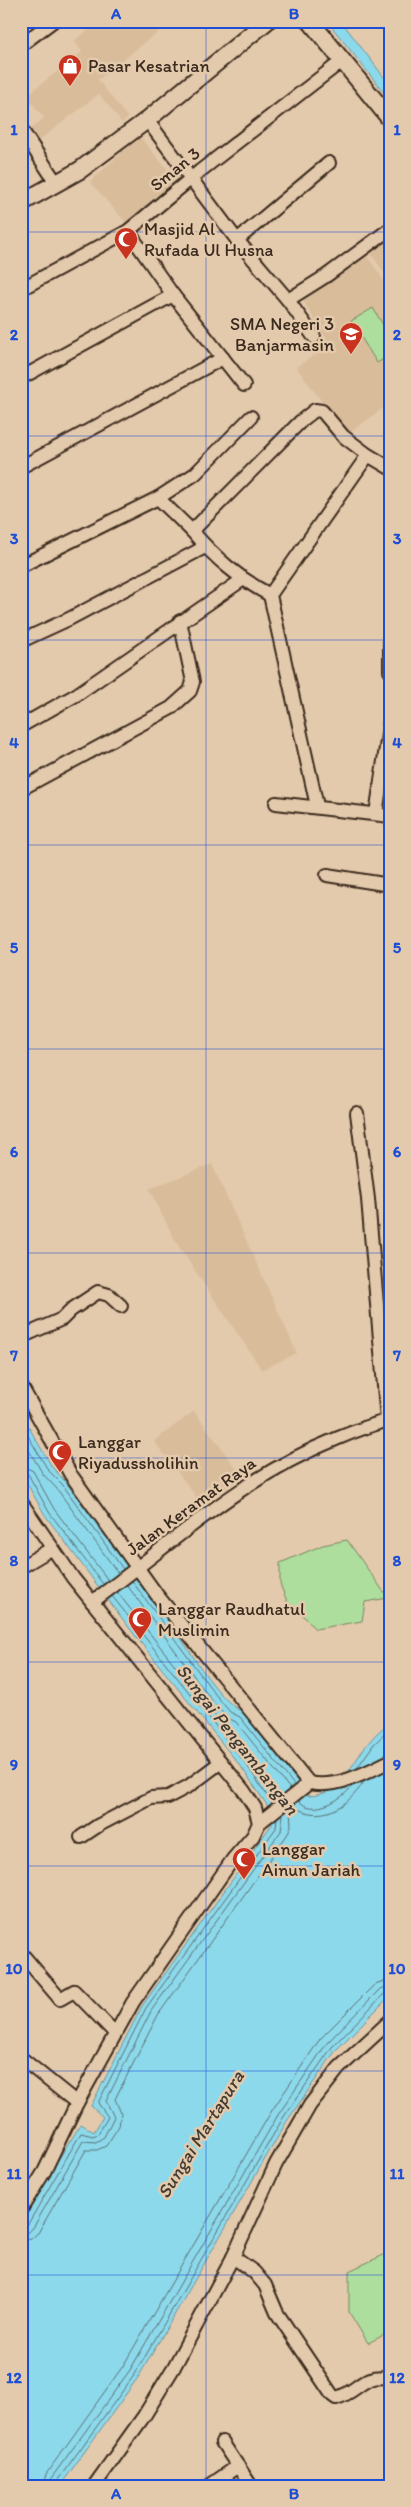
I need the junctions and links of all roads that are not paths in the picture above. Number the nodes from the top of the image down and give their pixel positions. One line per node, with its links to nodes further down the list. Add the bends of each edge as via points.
1 (53, 21): 4 (street)
2 (266, 21): 7 (main road)
3 (310, 21): 5 (main road)
4 (21, 46)
5 (342, 61): 6 (main road); 10 (street, Sman 3)
6 (390, 119)
7 (147, 120): 10 (street); 11 (main road)
8 (21, 129): 11 (street)
9 (329, 163): 15 (street)
10 (190, 179): 14 (street, Sman 3); 15 (street)
11 (57, 184): 12 (main road)
12 (21, 203)
13 (390, 229): 18 (street)
14 (128, 231): 16 (street, Sman 3); 17 (street)
15 (237, 240): 18 (street)
16 (21, 289)
17 (173, 295): 20 (street); 21 (street)
18 (288, 300): 19 (street)
19 (314, 336)
20 (223, 358): 22 (street); 25 (street)
21 (21, 378)
22 (244, 385)
23 (251, 417): 27 (street, via 195,474)
24 (368, 455): 26 (street); 28 (street, via 343,436 322,411 315,410 300,420); 32 (street)
25 (21, 467)
26 (390, 468)
27 (158, 498): 28 (street); 30 (street)
28 (192, 531): 29 (street)
29 (205, 546): 31 (street); 34 (street, via 69,619)
30 (21, 566)
31 (242, 580): 32 (street); 33 (street)
32 (270, 595): 41 (street)
33 (180, 621): 38 (street, via 62,704); 39 (street, via 193,682 185,697 171,708)
34 (21, 640)
35 (390, 642): 36 (street)
36 (390, 671)
37 (390, 721): 42 (street)
38 (21, 726)
39 (21, 789)
40 (276, 803): 41 (street)
41 (317, 806): 42 (street)
42 (376, 814): 43 (street)
43 (390, 816)
44 (328, 875): 45 (street)
45 (390, 885)
46 (357, 1113): 50 (street)
47 (120, 1306): 48 (street, via 109,1295 98,1292 62,1319)
48 (21, 1336)
49 (21, 1386): 54 (street, via 72,1475)
50 (388, 1421): 54 (street, Jalan Keramat Raya, via 306,1451 267,1472 201,1517)
51 (21, 1502): 52 (street)
52 (51, 1549): 53 (street); 55 (street)
53 (21, 1567)
54 (136, 1568): 55 (street, Jalan Keramat Raya); 58 (street)
55 (96, 1599): 57 (street)
56 (390, 1761): 58 (street, via 336,1783)
57 (221, 1762): 59 (street); 60 (street, via 189,1786 168,1797 151,1798)
58 (308, 1784): 59 (street)
59 (264, 1819): 63 (street, via 156,1966)
60 (80, 1837)
61 (21, 1953): 63 (street, via 60,1999 74,1991)
62 (390, 2021): 67 (street, via 339,2068 316,2095 264,2187)
63 (115, 2033): 65 (street)
64 (21, 2058): 65 (street)
65 (77, 2103): 66 (street, via 44,2172)
66 (21, 2209)
67 (233, 2257): 68 (street, via 254,2272 265,2285 277,2313 332,2395 336,2398 343,2396 372,2377); 71 (street, via 144,2416)
68 (390, 2378)
69 (222, 2442): 70 (street)
70 (238, 2466): 72 (street); 73 (street)
71 (94, 2486)
72 (209, 2486)
73 (251, 2486)

